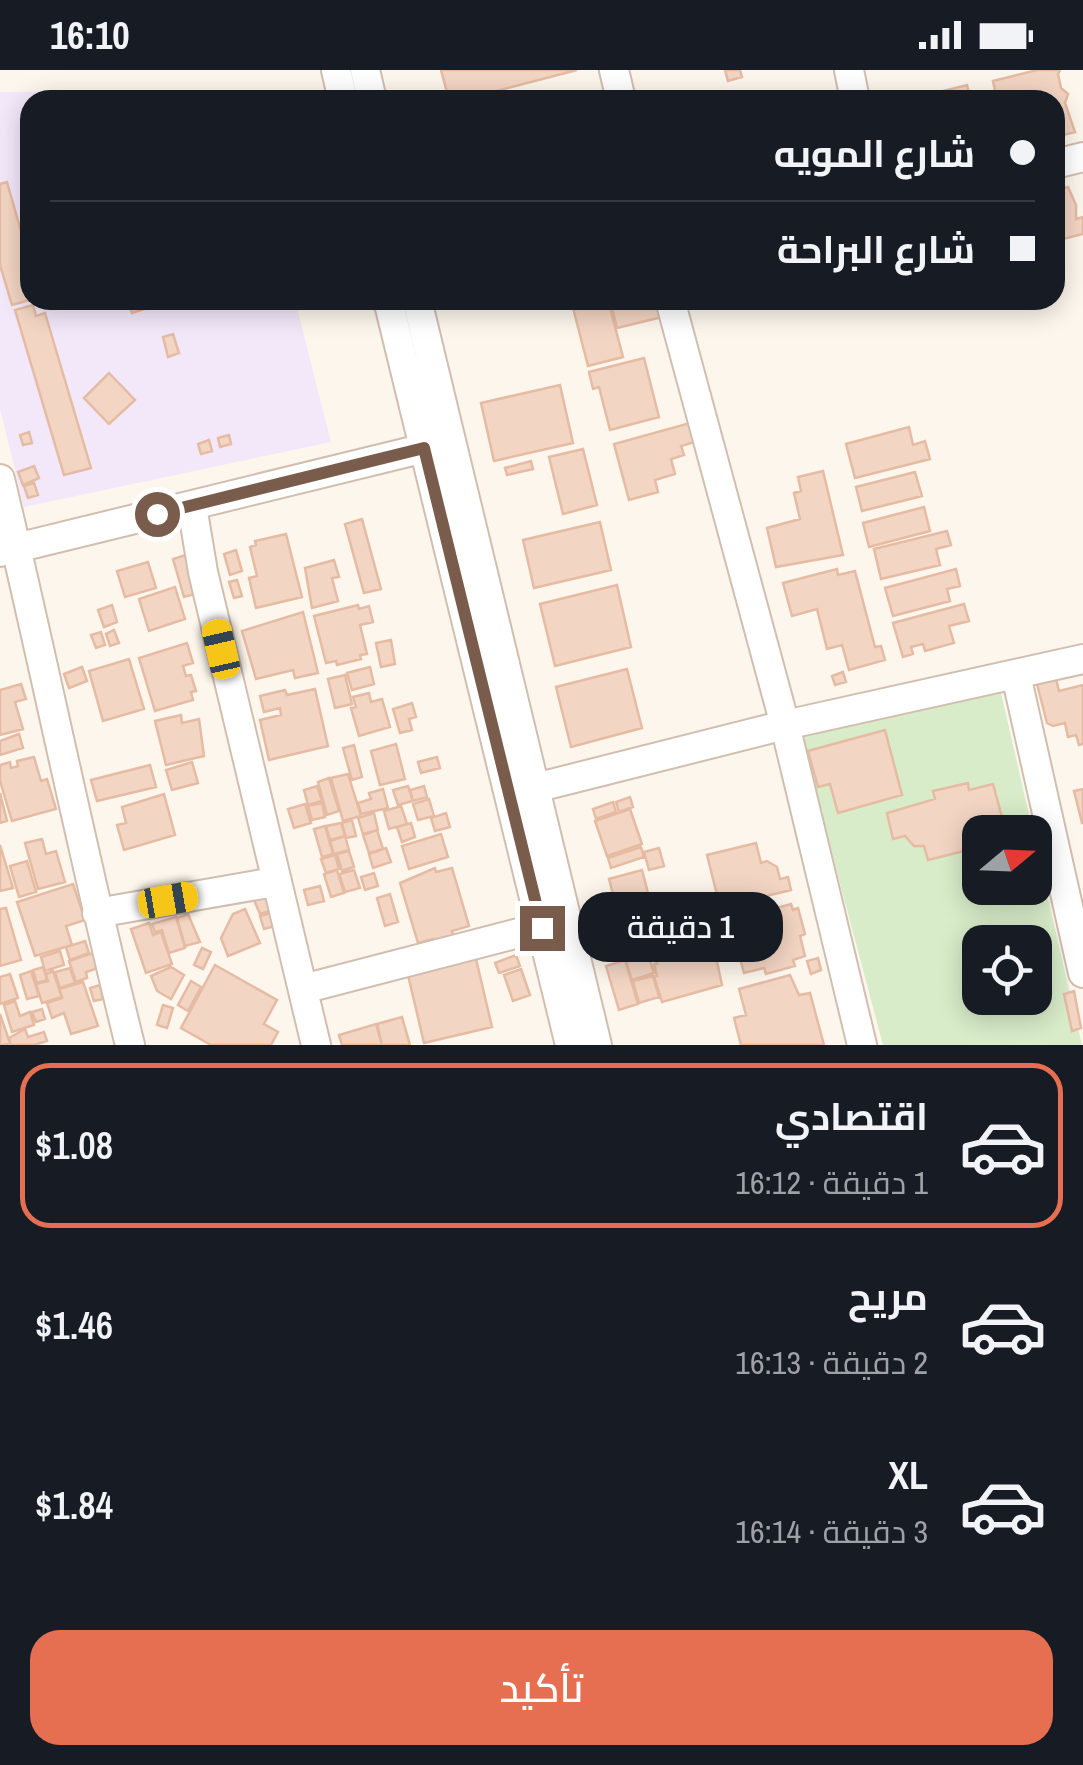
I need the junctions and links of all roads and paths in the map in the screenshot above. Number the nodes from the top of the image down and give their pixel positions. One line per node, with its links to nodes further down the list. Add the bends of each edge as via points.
1 (390, 310): 4 (street)
2 (418, 310): 11 (street)
3 (673, 310): 10 (street)
4 (424, 448): 6 (street); 14 (street)
5 (0, 478): 7 (street)
6 (192, 506): 7 (street); 12 (street)
7 (8, 550): 13 (street)
8 (1083, 659): 9 (street)
9 (1016, 675): 10 (street); 15 (street)
10 (784, 725): 11 (street); 21 (street)
11 (534, 788): 20 (street)
12 (274, 882): 13 (street); 16 (street)
13 (97, 913): 17 (street)
14 (542, 928): 16 (street); 19 (street)
15 (1083, 972)
16 (302, 990): 18 (street)
17 (122, 1043)
18 (316, 1045)
19 (570, 1045)
20 (598, 1045)
21 (862, 1045)

